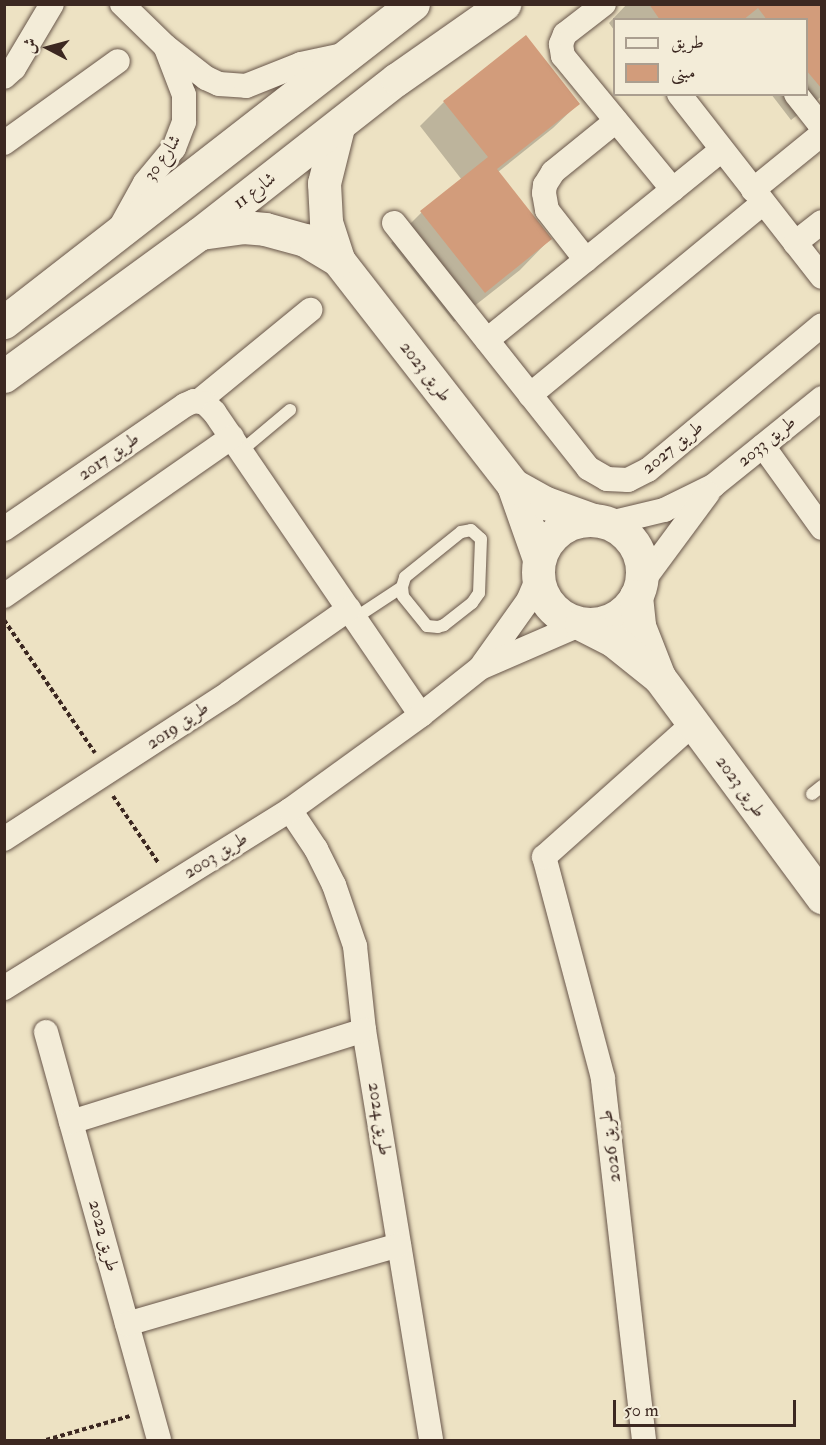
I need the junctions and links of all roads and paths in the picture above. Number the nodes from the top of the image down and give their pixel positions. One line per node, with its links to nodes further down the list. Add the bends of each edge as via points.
1 (52, 4): 11 (street, via 14,68)
2 (122, 4): 8 (street, شارع 30)
3 (413, 4): 9 (street)
4 (504, 4): 15 (street, شارع 11, via 397,79)
5 (604, 4): 14 (street, via 566,34 561,51)
6 (608, 4): 7 (street)
7 (618, 18)
8 (165, 46): 9 (street, شارع 30, via 206,78 232,87 253,84 301,64); 24 (street, شارع 30, via 184,95 184,122 174,147 145,183)
9 (345, 55): 24 (street)
10 (118, 61): 18 (street)
11 (4, 77)
12 (798, 96): 16 (street)
13 (686, 97): 19 (street)
14 (616, 121): 20 (street); 28 (street, via 553,172 545,186 547,210)
15 (338, 127): 25 (street, شارع 11); 27 (street, طريق 2023, via 324,183 326,222)
16 (822, 127)
17 (822, 134): 21 (street)
18 (4, 144)
19 (722, 150): 20 (street); 21 (street)
20 (673, 190): 28 (street)
21 (758, 196): 26 (street); 35 (street)
22 (822, 222): 26 (street)
23 (394, 223): 33 (street, طريق 2027)
24 (118, 232): 31 (street)
25 (200, 234): 27 (street, طريق 2023, via 221,229 266,229 305,240); 34 (street, شارع 11)
26 (795, 243): 29 (street)
27 (338, 260): 41 (street, طريق 2023)
28 (586, 260): 33 (street)
29 (822, 277)
30 (310, 310): 37 (street, طريق 2017)
31 (4, 322)
32 (822, 325): 35 (street, طريق 2027, via 648,470 628,480 607,479 588,468)
33 (487, 340): 35 (street, طريق 2027)
34 (4, 376)
35 (530, 395)
36 (822, 398): 40 (street, طريق 2033)
37 (207, 406): 39 (street); 45 (street, طريق 2017, via 185,405)
38 (290, 410): 39 (lane)
39 (236, 444): 49 (street); 50 (street)
40 (763, 446): 42 (street, طريق 2033); 44 (street)
41 (513, 485): 43 (street, طريق 2023, via 546,503); 46 (street, طريق 2023)
42 (713, 486): 43 (street, طريق 2033, via 664,510); 48 (street, طريق 2033)
43 (602, 521): 46 (street, via 575,522 559,530 547,543); 48 (street, via 626,534 636,548 642,565)
44 (822, 528)
45 (4, 529)
46 (539, 568): 52 (street, via 548,603 558,614); 53 (street, via 528,602)
47 (402, 587): 47 (lane, via 403,596 423,622 433,627 444,625 479,593 479,535 471,530 461,532 408,573); 50 (lane)
48 (638, 591): 52 (street, via 626,610 613,619); 54 (street, طريق 2023, via 639,626)
49 (4, 596)
50 (352, 614): 55 (street); 57 (street, طريق 2019)
51 (4, 620): 57 (path)
52 (581, 624): 53 (street); 54 (street, طريق 2023, via 614,641)
53 (480, 668): 55 (street, طريق 2003)
54 (659, 676): 56 (street, طريق 2023)
55 (421, 715): 58 (street, طريق 2003)
56 (693, 724): 61 (street, طريق 2023); 72 (street, طريق 2026, via 544,857 603,1078)
57 (105, 775): 59 (street, طريق 2019); 60 (path)
58 (290, 810): 60 (street, طريق 2003); 63 (street, طريق 2024, via 334,885 355,946)
59 (4, 838)
60 (172, 884): 62 (street, طريق 2003)
61 (822, 897)
62 (4, 988)
63 (364, 1030): 65 (street); 66 (street, طريق 2024)
64 (46, 1032): 65 (street, طريق 2022)
65 (71, 1122): 67 (street, طريق 2022)
66 (399, 1245): 67 (street); 71 (street, طريق 2024)
67 (127, 1324): 68 (street, طريق 2022)
68 (151, 1410): 69 (path); 70 (street, طريق 2022)
69 (46, 1440)
70 (159, 1440)
71 (431, 1440)
72 (644, 1440)

